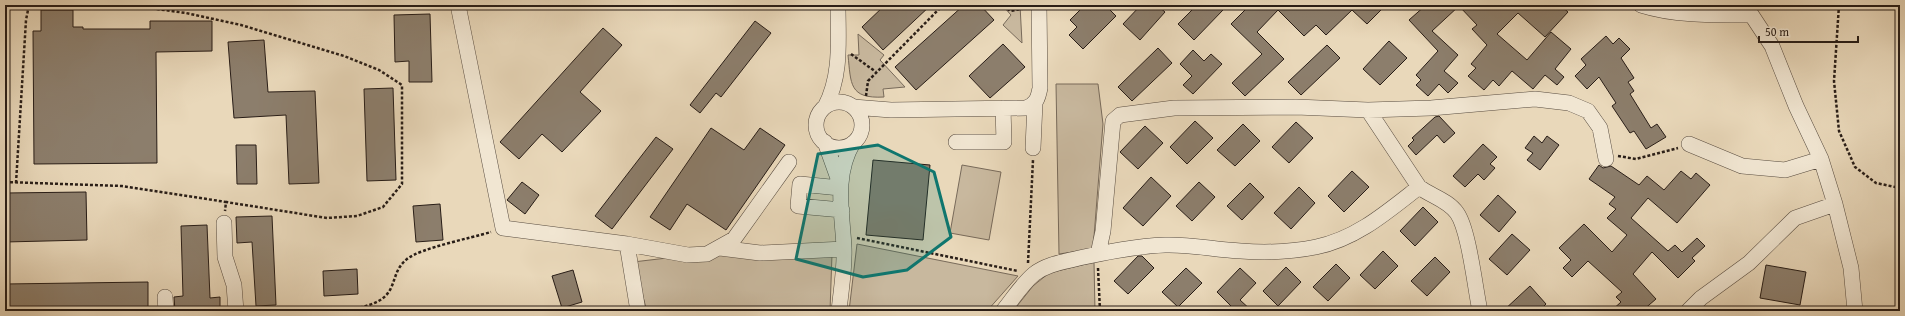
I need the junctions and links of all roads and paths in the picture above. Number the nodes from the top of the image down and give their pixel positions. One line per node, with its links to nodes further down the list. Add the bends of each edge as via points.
1 (29, 5): 29 (path)
2 (127, 5): 33 (path, via 186,13 241,25 344,56 379,70 402,84 402,184 383,207 357,216 327,218)
3 (458, 5): 37 (street)
4 (838, 5): 11 (street)
5 (943, 5): 13 (path)
6 (1004, 5): 7 (path, via 1010,11)
7 (1039, 5): 14 (street, via 1041,78)
8 (1641, 5): 10 (street, via 1665,11 1704,15)
9 (1839, 5): 32 (path, via 1834,81 1839,131 1855,167 1876,183)
10 (1748, 10): 26 (street, via 1772,46 1784,79)
11 (838, 44): 12 (street); 13 (path)
12 (838, 70): 15 (street); 16 (street, via 842,87)
13 (876, 72): 16 (path, via 868,81)
14 (1035, 103): 17 (street, via 1026,108); 24 (street)
15 (825, 107): 16 (street, via 836,102); 21 (street, via 816,122 817,130)
16 (856, 107): 18 (street); 20 (street, via 860,116)
17 (1003, 108): 18 (street); 22 (street, via 1004,142)
18 (891, 110): 20 (street, via 878,114)
19 (1368, 110): 25 (street, via 1431,108 1535,99 1569,103 1588,111 1600,128); 31 (street); 41 (street, via 1296,107 1174,108 1120,115 1113,121 1103,230)
20 (857, 137): 21 (street, via 839,147); 30 (street, via 846,155)
21 (825, 142): 30 (street)
22 (956, 142)
23 (1690, 144): 25 (path, via 1636,159); 26 (street, via 1742,166 1785,170)
24 (1033, 148): 42 (path)
25 (1606, 157)
26 (1821, 159): 34 (street)
27 (788, 162): 40 (street, via 734,239)
28 (5, 182): 29 (path)
29 (16, 183): 33 (path, via 122,186)
30 (840, 186): 35 (street); 35 (street, via 800,184 798,206)
31 (1419, 187): 41 (street, via 1376,220 1352,234 1316,247 1268,252 1166,245); 49 (street, via 1457,213 1466,237)
32 (1900, 188)
33 (226, 202): 36 (path)
34 (1835, 204): 50 (street, via 1794,218 1749,262 1700,298); 51 (street, via 1851,268)
35 (842, 210): 38 (street)
36 (224, 223): 43 (street, via 225,257 234,285)
37 (503, 228): 39 (street); 44 (path, via 418,253 406,260 395,273 391,289 381,300 366,307)
38 (843, 242): 40 (street, via 760,253); 42 (path); 46 (street)
39 (627, 244): 40 (street, via 688,255 707,254); 45 (street)
40 (720, 248)
41 (1098, 254): 42 (street, via 1051,264); 48 (path)
42 (1031, 273): 47 (street)
43 (236, 311)
44 (340, 311)
45 (638, 311)
46 (839, 311)
47 (1002, 311)
48 (1100, 311)
49 (1480, 311)
50 (1688, 311)
51 (1855, 311)

